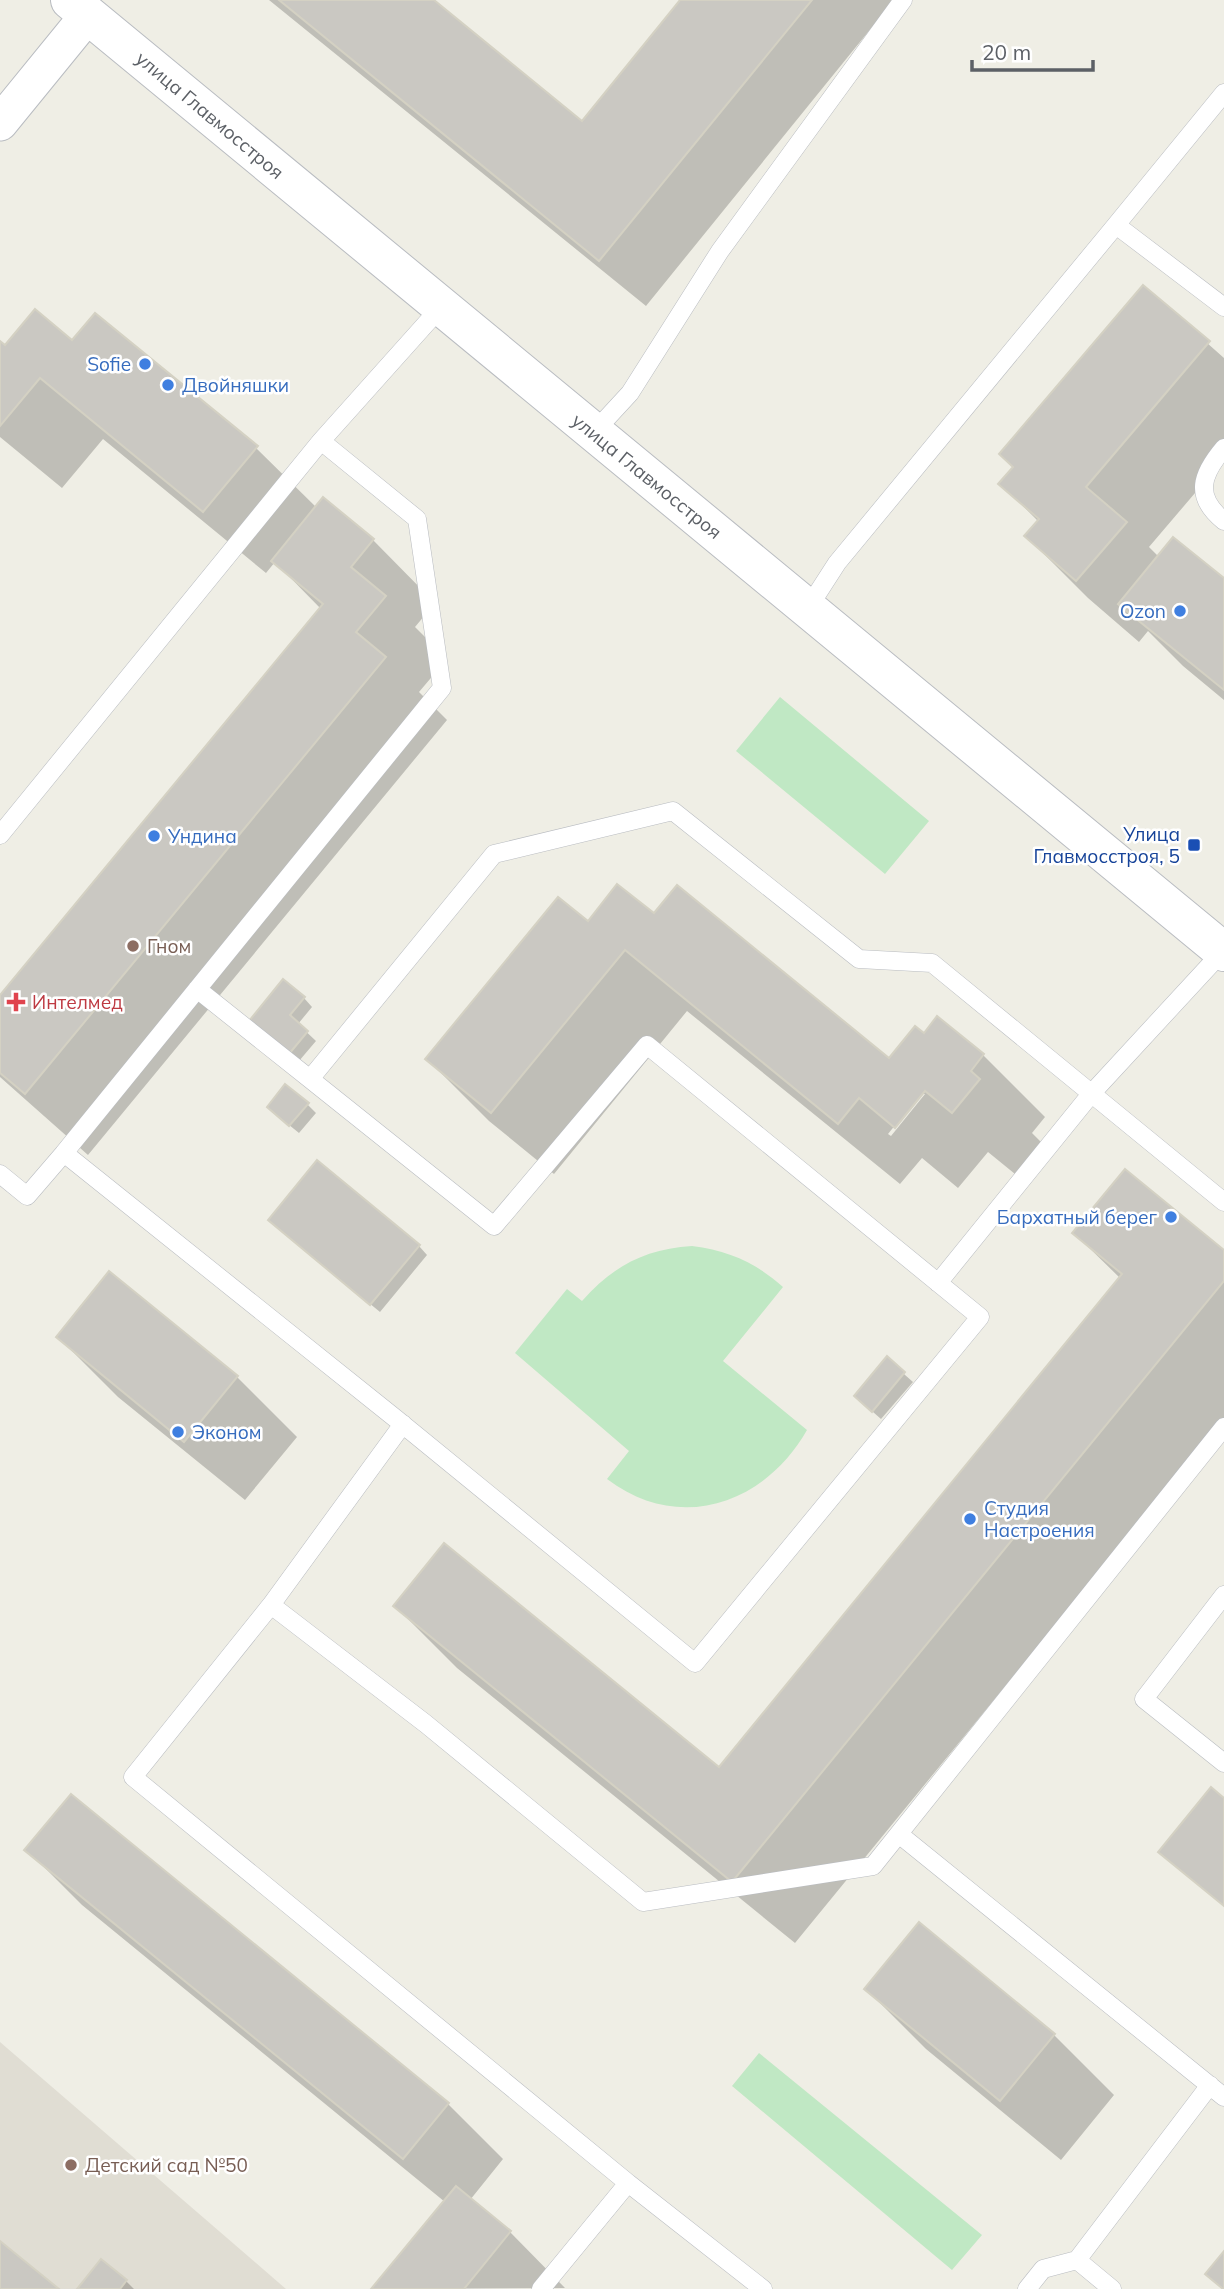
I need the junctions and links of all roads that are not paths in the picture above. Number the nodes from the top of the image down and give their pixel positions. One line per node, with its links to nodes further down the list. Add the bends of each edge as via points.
1 (903, 0): 8 (lane, via 720,251 630,393)
2 (79, 7): 4 (street); 7 (street, улица Главмосстроя)
3 (1224, 93): 5 (lane)
4 (0, 123)
5 (1116, 225): 6 (lane); 12 (lane, via 837,564)
6 (1224, 307)
7 (440, 308): 8 (street, улица Главмосстроя); 9 (lane)
8 (594, 432): 12 (street, улица Главмосстроя)
9 (321, 441): 13 (lane); 15 (lane, via 417,519 442,688)
10 (1224, 448): 11 (lane, via 1206,470 1203,492)
11 (1224, 521)
12 (808, 608): 14 (street, улица Главмосстроя)
13 (0, 835)
14 (1223, 951): 17 (lane)
15 (197, 989): 16 (lane); 18 (lane)
16 (310, 1079): 17 (lane, via 494,854 673,811 859,959 932,963); 21 (lane, via 494,1226 647,1045)
17 (1091, 1094): 20 (lane); 21 (lane)
18 (64, 1153): 19 (lane, via 27,1196); 22 (lane)
19 (0, 1174)
20 (1224, 1202)
21 (938, 1283): 22 (lane, via 980,1317 695,1663)
22 (403, 1424): 25 (lane)
23 (1224, 1427): 27 (lane)
24 (1224, 1595): 26 (lane, via 1144,1699)
25 (271, 1605): 27 (lane, via 426,1724 642,1902 873,1866); 29 (lane, via 134,1777)
26 (1224, 1763)
27 (900, 1835): 28 (lane)
28 (1217, 2091): 30 (lane)
29 (628, 2183): 31 (lane); 32 (lane)
30 (1077, 2260): 33 (lane, via 1043,2269); 34 (lane)
31 (541, 2289)
32 (762, 2289)
33 (1027, 2289)
34 (1112, 2289)

